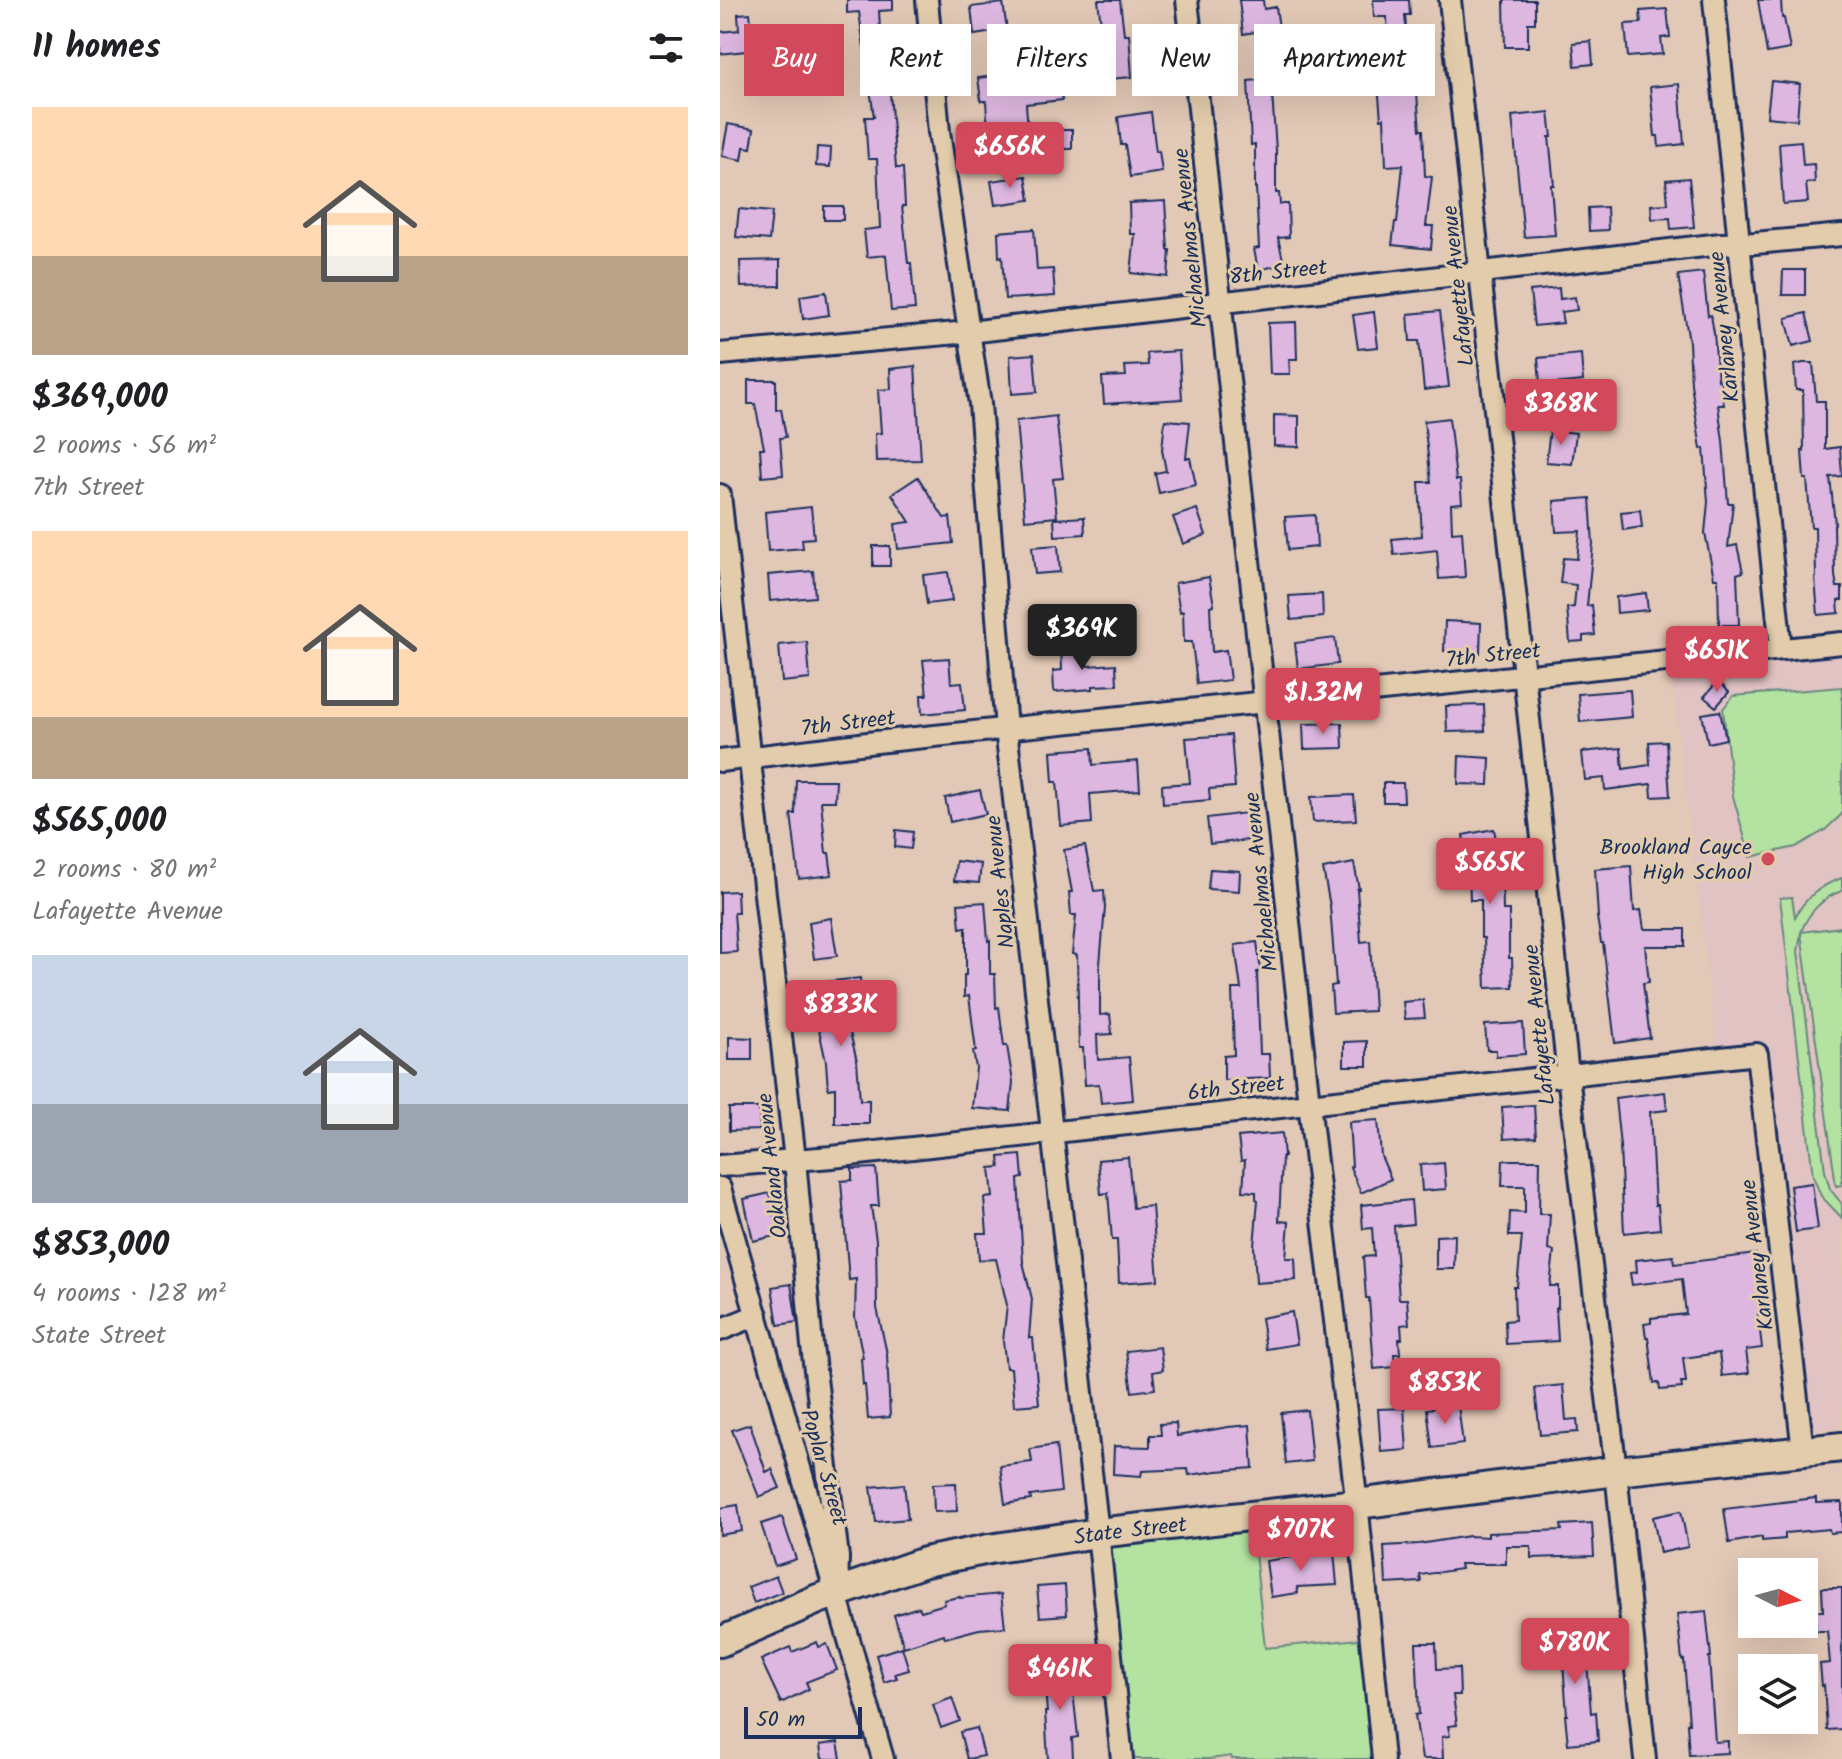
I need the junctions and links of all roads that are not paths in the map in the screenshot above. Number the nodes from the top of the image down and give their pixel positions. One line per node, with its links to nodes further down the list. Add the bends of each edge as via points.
1 (927, 0): 9 (street, Naples Avenue, via 939,132)
2 (1187, 0): 8 (street, Michaelmas Avenue)
3 (1450, 0): 7 (street, Lafayette Avenue)
4 (1714, 0): 6 (street, Karlaney Avenue)
5 (1842, 235): 6 (street, 8th Street)
6 (1739, 243): 7 (street, 8th Street); 13 (street, Karlaney Avenue)
7 (1479, 272): 8 (street, 8th Street); 14 (street, Lafayette Avenue)
8 (1220, 302): 9 (street, 8th Street); 15 (street, Michaelmas Avenue)
9 (969, 332): 10 (street, 8th Street); 16 (street, Naples Avenue, via 980,404)
10 (720, 354)
11 (720, 495): 17 (street, Oakland Avenue)
12 (1842, 643): 13 (street, 7th Street)
13 (1781, 649): 14 (street, 7th Street)
14 (1524, 675): 15 (street, 7th Street); 20 (street, Lafayette Avenue)
15 (1265, 702): 16 (street, 7th Street); 21 (street, Michaelmas Avenue)
16 (1006, 729): 17 (street, 7th Street); 22 (street, Naples Avenue)
17 (750, 758): 18 (street, 7th Street); 23 (street, Oakland Avenue)
18 (720, 761)
19 (1757, 1054): 20 (street, 6th Street); 29 (street, Karlaney Avenue)
20 (1568, 1075): 21 (street, 6th Street); 30 (street, Lafayette Avenue)
21 (1309, 1103): 22 (street, 6th Street); 31 (street, Michaelmas Avenue)
22 (1051, 1132): 23 (street, 6th Street); 32 (street, Naples Avenue)
23 (795, 1160): 24 (street, 6th Street); 33 (street, Oakland Avenue, via 838,1557)
24 (720, 1166)
25 (720, 1188): 26 (street, Poplar Street)
26 (757, 1315): 27 (street); 33 (street, Poplar Street)
27 (720, 1330)
28 (1842, 1447): 29 (main road, State Street)
29 (1803, 1451): 30 (main road, State Street)
30 (1616, 1471): 31 (main road, State Street); 38 (street, Lafayette Avenue)
31 (1357, 1504): 32 (main road, State Street); 37 (street, Michaelmas Avenue)
32 (1098, 1533): 33 (main road, State Street, via 925,1562); 36 (street, Naples Avenue)
33 (837, 1593): 34 (main road, State Street); 35 (street, Poplar Street)
34 (720, 1642)
35 (883, 1759)
36 (1122, 1759)
37 (1383, 1759)
38 (1645, 1759)

